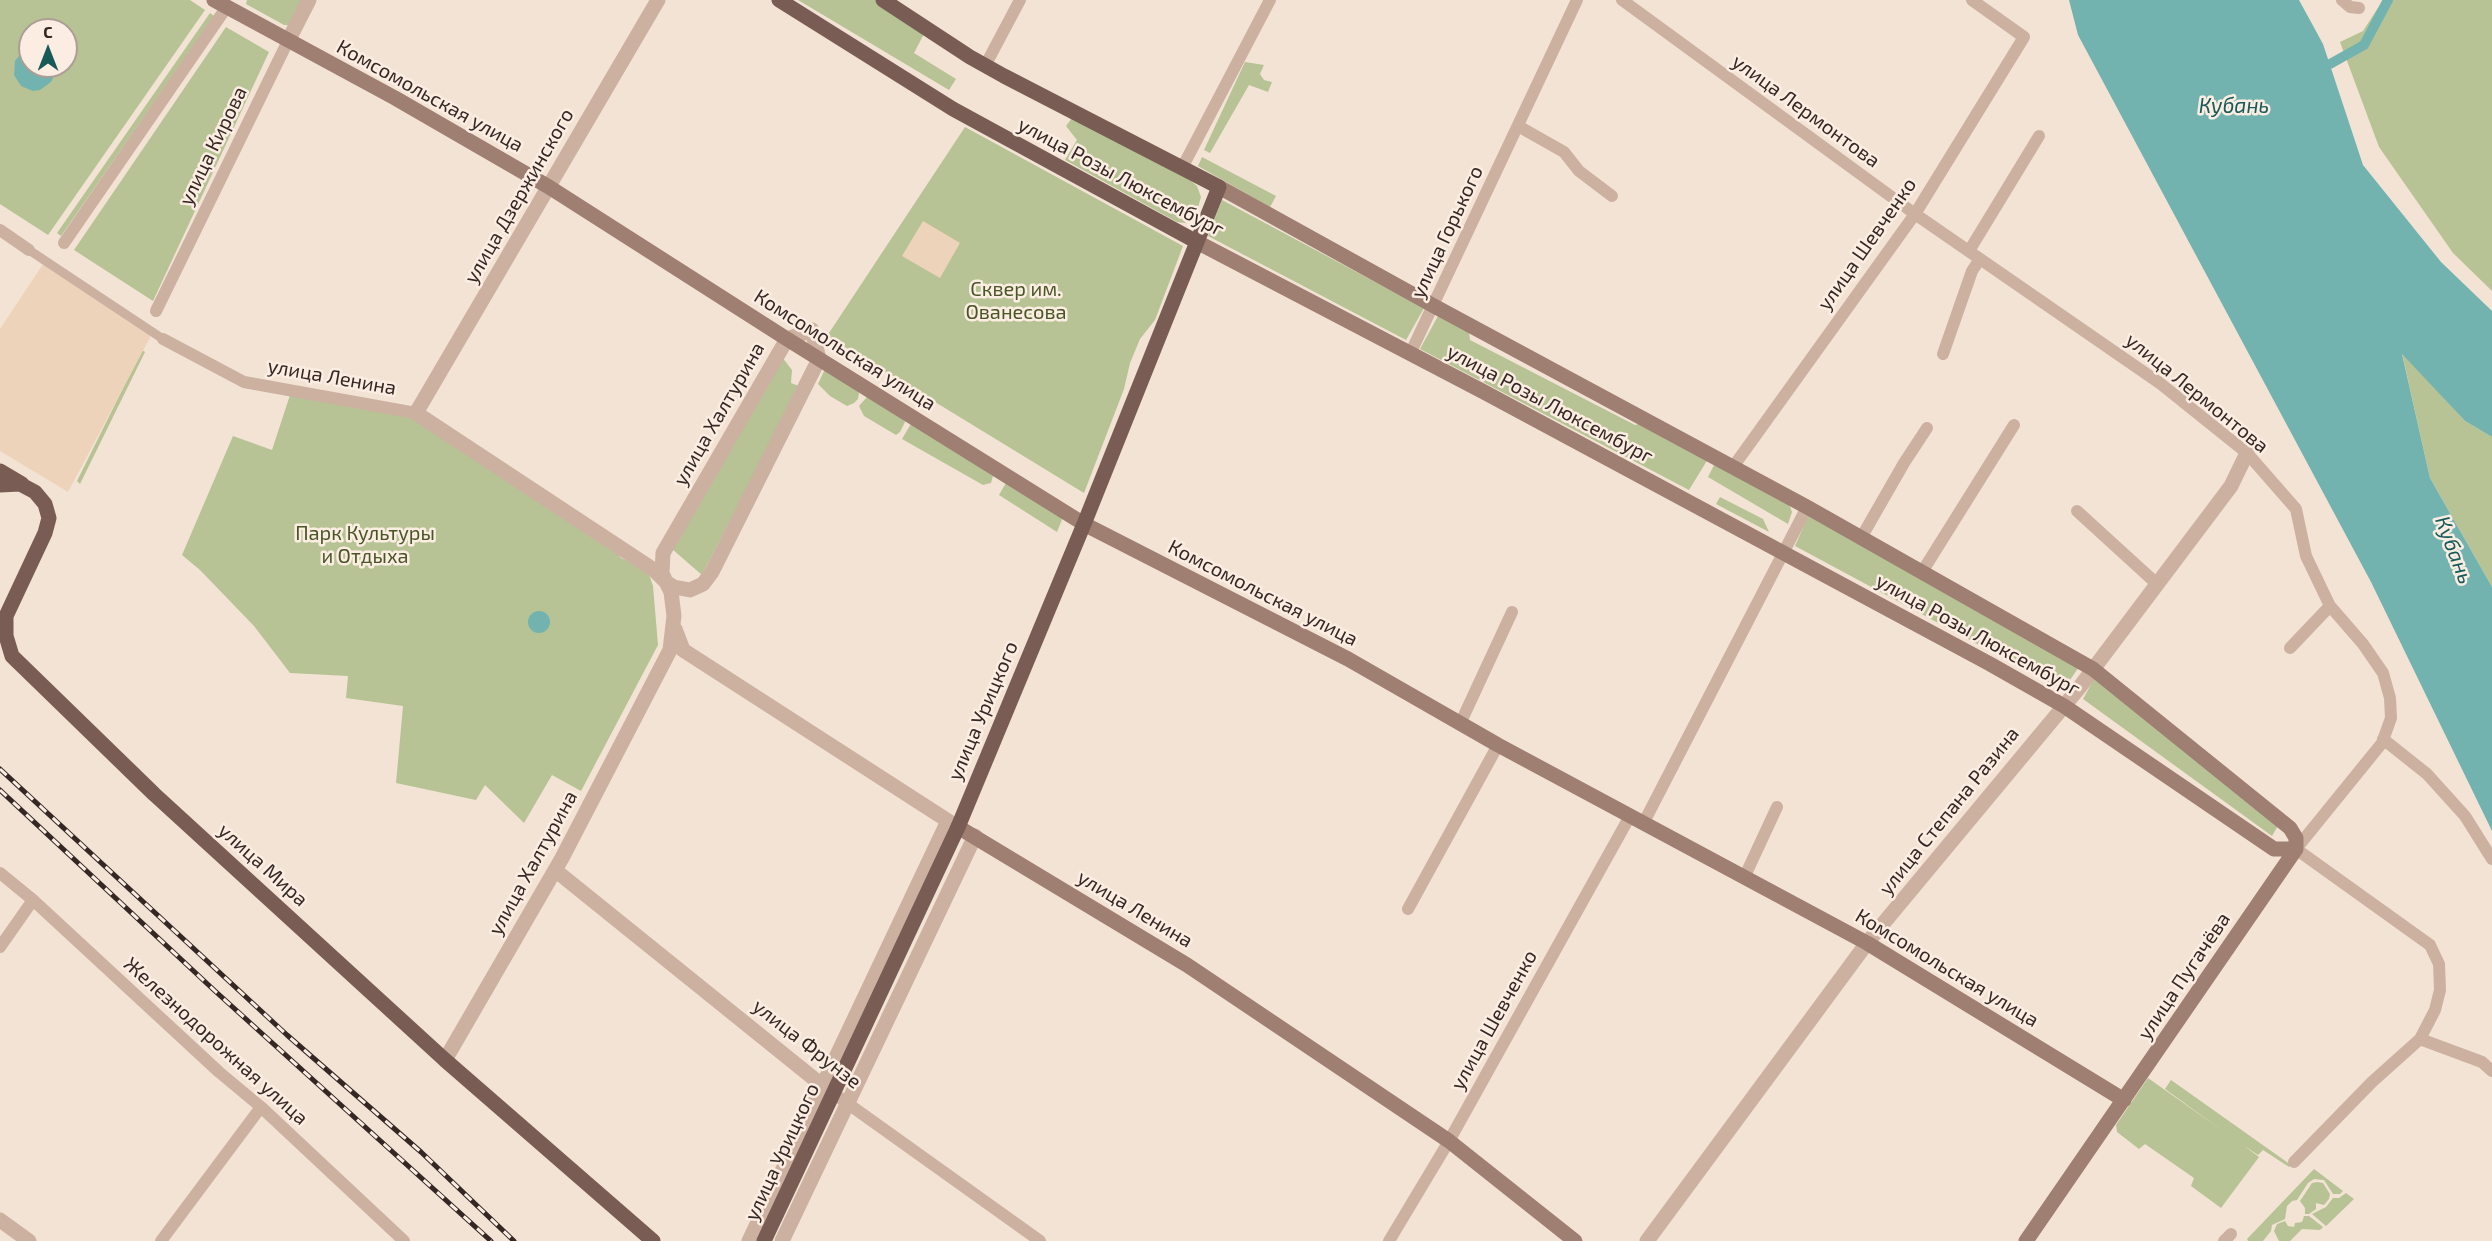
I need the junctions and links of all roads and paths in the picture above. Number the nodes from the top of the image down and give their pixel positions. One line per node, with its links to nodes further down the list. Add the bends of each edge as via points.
1 (309, 0): 13 (street, улица Кирова)
2 (658, 0): 18 (street, улица Дзержинского)
3 (778, 0): 23 (main road, улица Розы Люксембург, via 953,109)
4 (883, 0): 14 (main road, улица Розы Люксембург)
5 (1020, 0): 14 (street)
6 (1270, 0): 17 (street)
7 (1577, 0): 15 (street, улица Горького)
8 (1622, 0): 21 (street, улица Лермонтова)
9 (1972, 0): 21 (street, улица Шевченко, via 2024,37)
10 (2342, 0): 12 (street, via 2350,7)
11 (224, 3): 13 (main road, Комсомольская улица); 24 (street)
12 (2360, 3)
13 (288, 40): 18 (main road, Комсомольская улица); 28 (street, улица Кирова)
14 (985, 66): 17 (main road, улица Розы Люксембург)
15 (1518, 126): 20 (street, via 1564,152 1579,171); 27 (street, улица Горького)
16 (2039, 136): 26 (street)
17 (1182, 168): 19 (main road, улица Розы Люксембург)
18 (549, 187): 30 (main road, Комсомольская улица); 34 (street, улица Дзержинского)
19 (1219, 187): 23 (main road, улица Урицкого); 27 (main road, улица Розы Люксембург)
20 (1612, 196)
21 (1915, 214): 26 (street, улица Лермонтова); 38 (street, улица Шевченко)
22 (0, 230): 25 (street, улица Ленина)
23 (1197, 242): 31 (main road, улица Розы Люксембург); 44 (main road, улица Урицкого)
24 (64, 243)
25 (29, 250): 29 (street, улица Ленина)
26 (1975, 255): 32 (street); 37 (street, улица Лермонтова, via 2161,384)
27 (1434, 306): 31 (street, улица Горького); 38 (main road, улица Розы Люксембург)
28 (156, 311)
29 (163, 339): 34 (street, улица Ленина, via 244,382)
30 (787, 339): 33 (main road, Комсомольская улица); 33 (street, улица Халтурина, via 812,330); 48 (street, улица Халтурина, via 663,553 661,566)
31 (1410, 354): 46 (main road, улица Розы Люксембург)
32 (1943, 354)
33 (819, 359): 44 (main road, Комсомольская улица); 48 (street, via 712,572 703,584 690,590)
34 (416, 413): 48 (street, улица Ленина, via 654,570)
35 (2014, 425): 47 (street, улица Розы Люксембург)
36 (1927, 428): 45 (street)
37 (2247, 453): 49 (street, улица Степана Разина, via 2231,486); 50 (street, улица Лермонтова, via 2296,509 2306,556)
38 (1733, 467): 42 (main road, улица Розы Люксембург)
39 (0, 471): 41 (main road, улица Мира)
40 (0, 485): 41 (main road)
41 (24, 485): 74 (main road, улица Мира, via 42,501 48,523 6,616 12,656 153,794)
42 (1807, 507): 45 (main road, улица Розы Люксембург); 46 (street, улица Шевченко)
43 (2077, 511): 49 (street)
44 (1084, 524): 57 (main road, Комсомольская улица, via 1348,659); 62 (main road, улица Урицкого)
45 (1861, 538): 47 (main road, улица Розы Люксембург)
46 (1785, 553): 56 (main road, улица Розы Люксембург); 61 (street, улица Шевченко)
47 (1922, 572): 54 (main road, улица Розы Люксембург)
48 (666, 582): 52 (street, улица Халтурина)
49 (2157, 584): 54 (street, улица Степана Разина)
50 (2330, 606): 53 (street); 55 (street, улица Лермонтова)
51 (1512, 612): 57 (street)
52 (674, 623): 62 (street, улица Ленина, via 682,650); 66 (street, улица Халтурина, via 670,650)
53 (2290, 648)
54 (2093, 669): 56 (street, улица Степана Разина); 64 (main road, улица Розы Люксембург, via 2290,828 2296,837)
55 (2383, 673): 58 (street, улица Пугачёва, via 2391,718)
56 (2064, 706): 64 (main road, улица Розы Люксембург, via 2274,849); 71 (street, улица Степана Разина)
57 (1460, 724): 59 (main road, Комсомольская улица)
58 (2383, 739): 64 (street, улица Пугачёва); 65 (street, via 2427,774 2465,816)
59 (1498, 745): 61 (main road, Комсомольская улица); 70 (street)
60 (1777, 807): 68 (street)
61 (1637, 820): 68 (main road, Комсомольская улица); 80 (street, улица Шевченко)
62 (953, 824): 63 (main road, улица Ленина); 76 (street, улица Урицкого); 88 (main road, улица Урицкого, bridge)
63 (975, 836): 78 (street, улица Урицкого); 80 (main road, улица Ленина, via 1187,965)
64 (2296, 849): 73 (street, улица Розы Люксембург, via 2430,945 2439,964 2440,990); 77 (main road, улица Пугачёва)
65 (2492, 859)
66 (555, 870): 74 (street, улица Халтурина); 76 (street, улица Фрунзе)
67 (0, 873): 69 (street, Железнодорожная улица)
68 (1744, 878): 71 (main road, Комсомольская улица)
69 (33, 900): 72 (street); 79 (street, Железнодорожная улица)
70 (1408, 909)
71 (1867, 943): 77 (main road, Комсомольская улица); 93 (street, улица Степана Разина)
72 (0, 946)
73 (2420, 1039): 75 (street, via 2482,1062); 81 (street)
74 (445, 1060): 86 (main road, улица Мира)
75 (2492, 1071)
76 (823, 1086): 78 (street, улица Фрунзе); 87 (street, улица Урицкого)
77 (2124, 1100): 94 (main road, улица Пугачёва)
78 (848, 1103): 89 (street, улица Урицкого); 90 (street, улица Фрунзе)
79 (261, 1107): 84 (street); 85 (street, Железнодорожная улица)
80 (1449, 1141): 91 (street, улица Шевченко); 92 (main road, улица Ленина)
81 (2294, 1162)
82 (0, 1220): 83 (street)
83 (29, 1241)
84 (161, 1241)
85 (404, 1241)
86 (653, 1241)
87 (749, 1241)
88 (764, 1241)
89 (782, 1241)
90 (1040, 1241)
91 (1389, 1241)
92 (1575, 1241)
93 (1647, 1241)
94 (2026, 1241)

